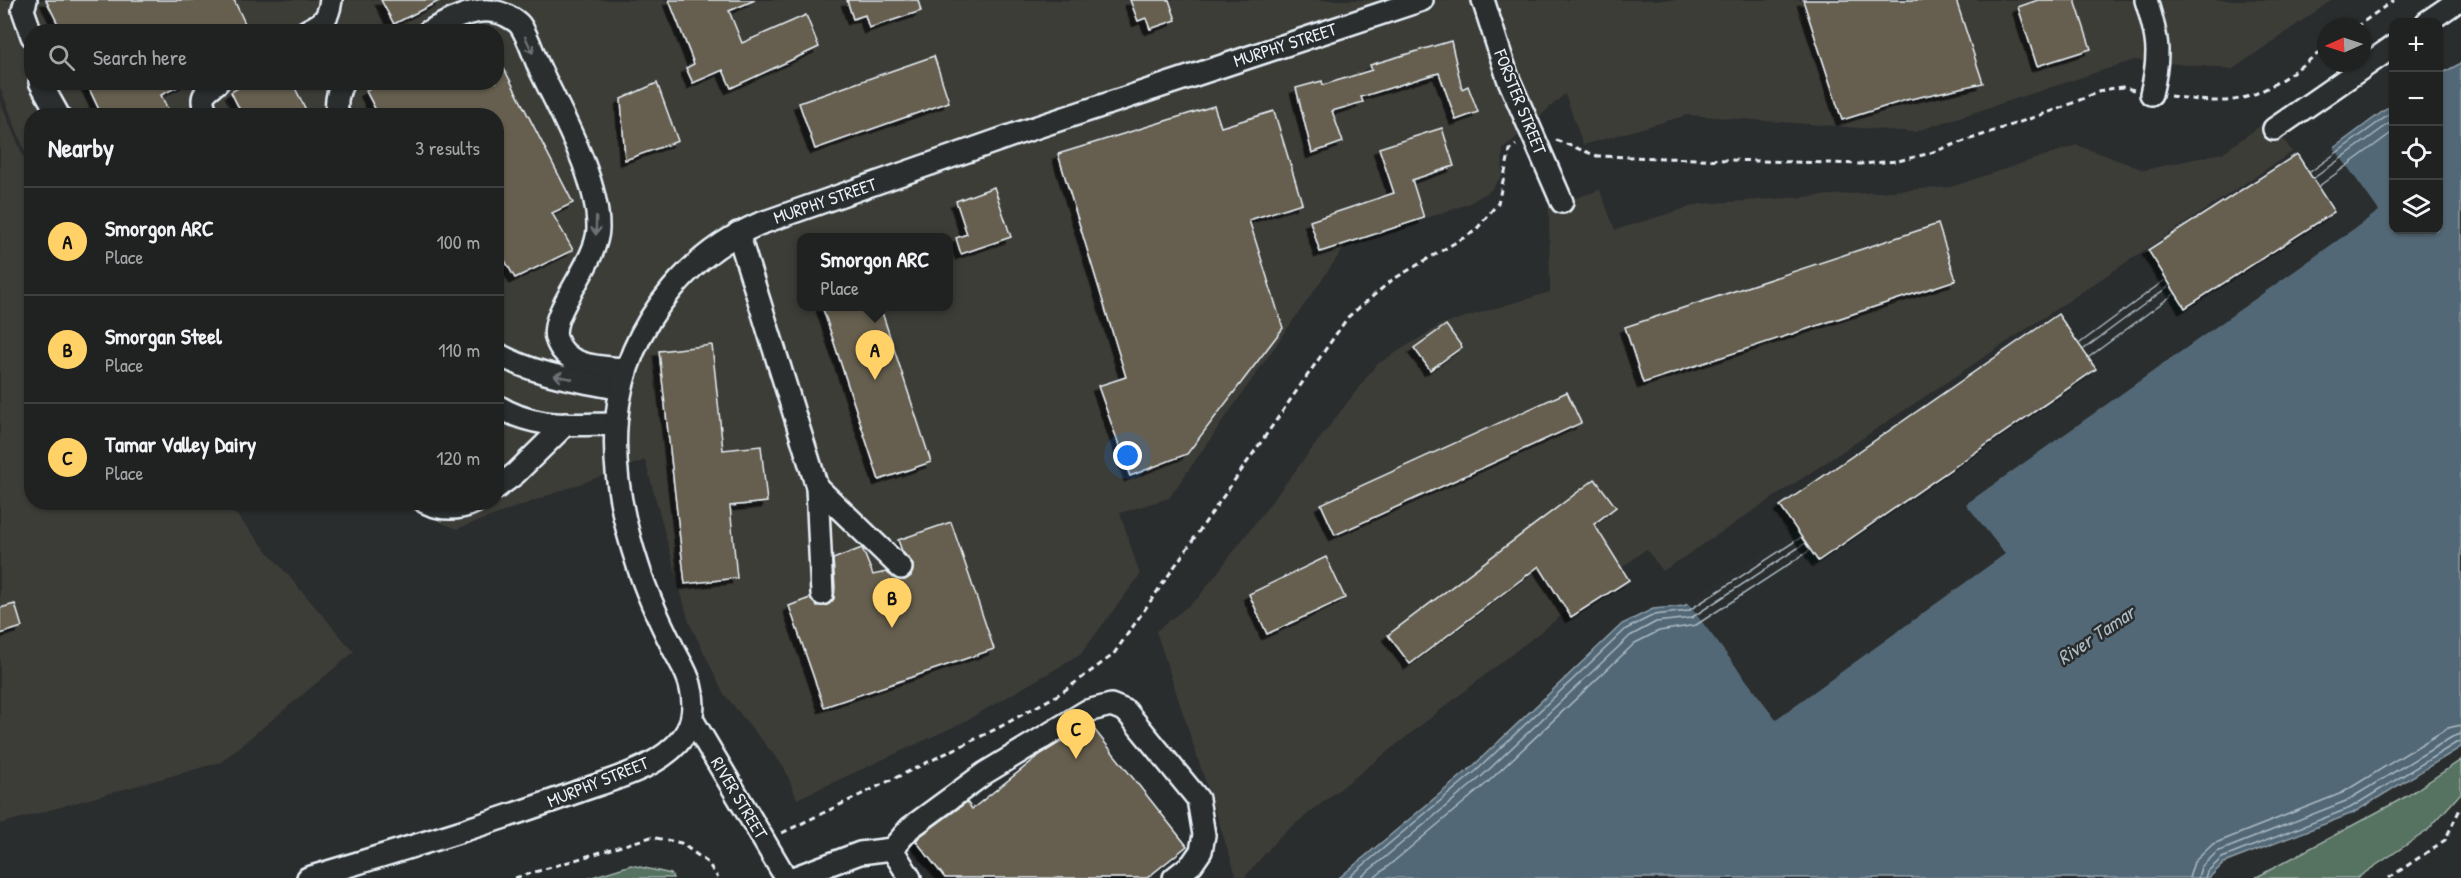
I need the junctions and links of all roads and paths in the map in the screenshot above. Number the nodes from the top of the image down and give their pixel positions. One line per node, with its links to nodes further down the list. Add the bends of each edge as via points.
1 (26, 0): 10 (street, via 23,10)
2 (331, 0): 11 (street, via 329,15)
3 (1422, 0): 25 (street, MURPHY STREET, via 1017,134)
4 (1483, 0): 23 (street, FORSTER STREET, via 1508,78)
5 (2146, 0): 18 (street, via 2158,48)
6 (2394, 0): 8 (path)
7 (2459, 0): 9 (street)
8 (2368, 18)
9 (2433, 18)
10 (28, 24)
11 (319, 24)
12 (442, 24): 27 (street, one-way to 27, via 482,10 498,12 519,25 581,158 596,202 598,230 590,259 557,319 555,334 566,355)
13 (2389, 49): 22 (street)
14 (2317, 54): 18 (path, via 2274,83 2240,99 2207,101)
15 (44, 90): 19 (street)
16 (209, 90): 20 (street, via 203,96)
17 (339, 90): 21 (street)
18 (2151, 94): 23 (path, via 2122,87 2103,90 1927,154 1861,164 1597,156)
19 (54, 108)
20 (205, 108)
21 (336, 108)
22 (2274, 129)
23 (1532, 133): 24 (street, FORSTER STREET); 37 (path, via 1510,150 1498,203 1475,231 1392,280 1348,317 1113,655 1061,693 998,728)
24 (1562, 202)
25 (738, 233): 27 (street, MURPHY STREET, via 696,262 662,301 647,321); 32 (street)
26 (504, 358): 27 (street, one-way to 26, via 549,375)
27 (623, 379): 30 (street, MURPHY STREET)
28 (504, 410): 29 (street, via 526,421)
29 (566, 424): 30 (street); 31 (street)
30 (616, 424): 35 (street, MURPHY STREET, via 615,458 622,507 638,567 690,684)
31 (504, 482)
32 (817, 487): 33 (street); 34 (street)
33 (901, 568)
34 (822, 594)
35 (692, 719): 37 (street, RIVER STREET); 39 (street, MURPHY STREET, via 672,749 644,767 487,825)
36 (2461, 807): 46 (path, via 2445,840)
37 (764, 840): 42 (street, RIVER STREET)
38 (892, 849): 43 (street, via 860,853); 44 (street); 45 (street, via 910,828 985,773 1087,711 1111,705 1126,711 1198,799 1204,835 1202,851)
39 (308, 878)
40 (515, 878): 41 (path, via 651,837 681,843 708,863)
41 (718, 878)
42 (786, 878)
43 (793, 878)
44 (910, 878)
45 (1174, 878)
46 (2389, 878)

